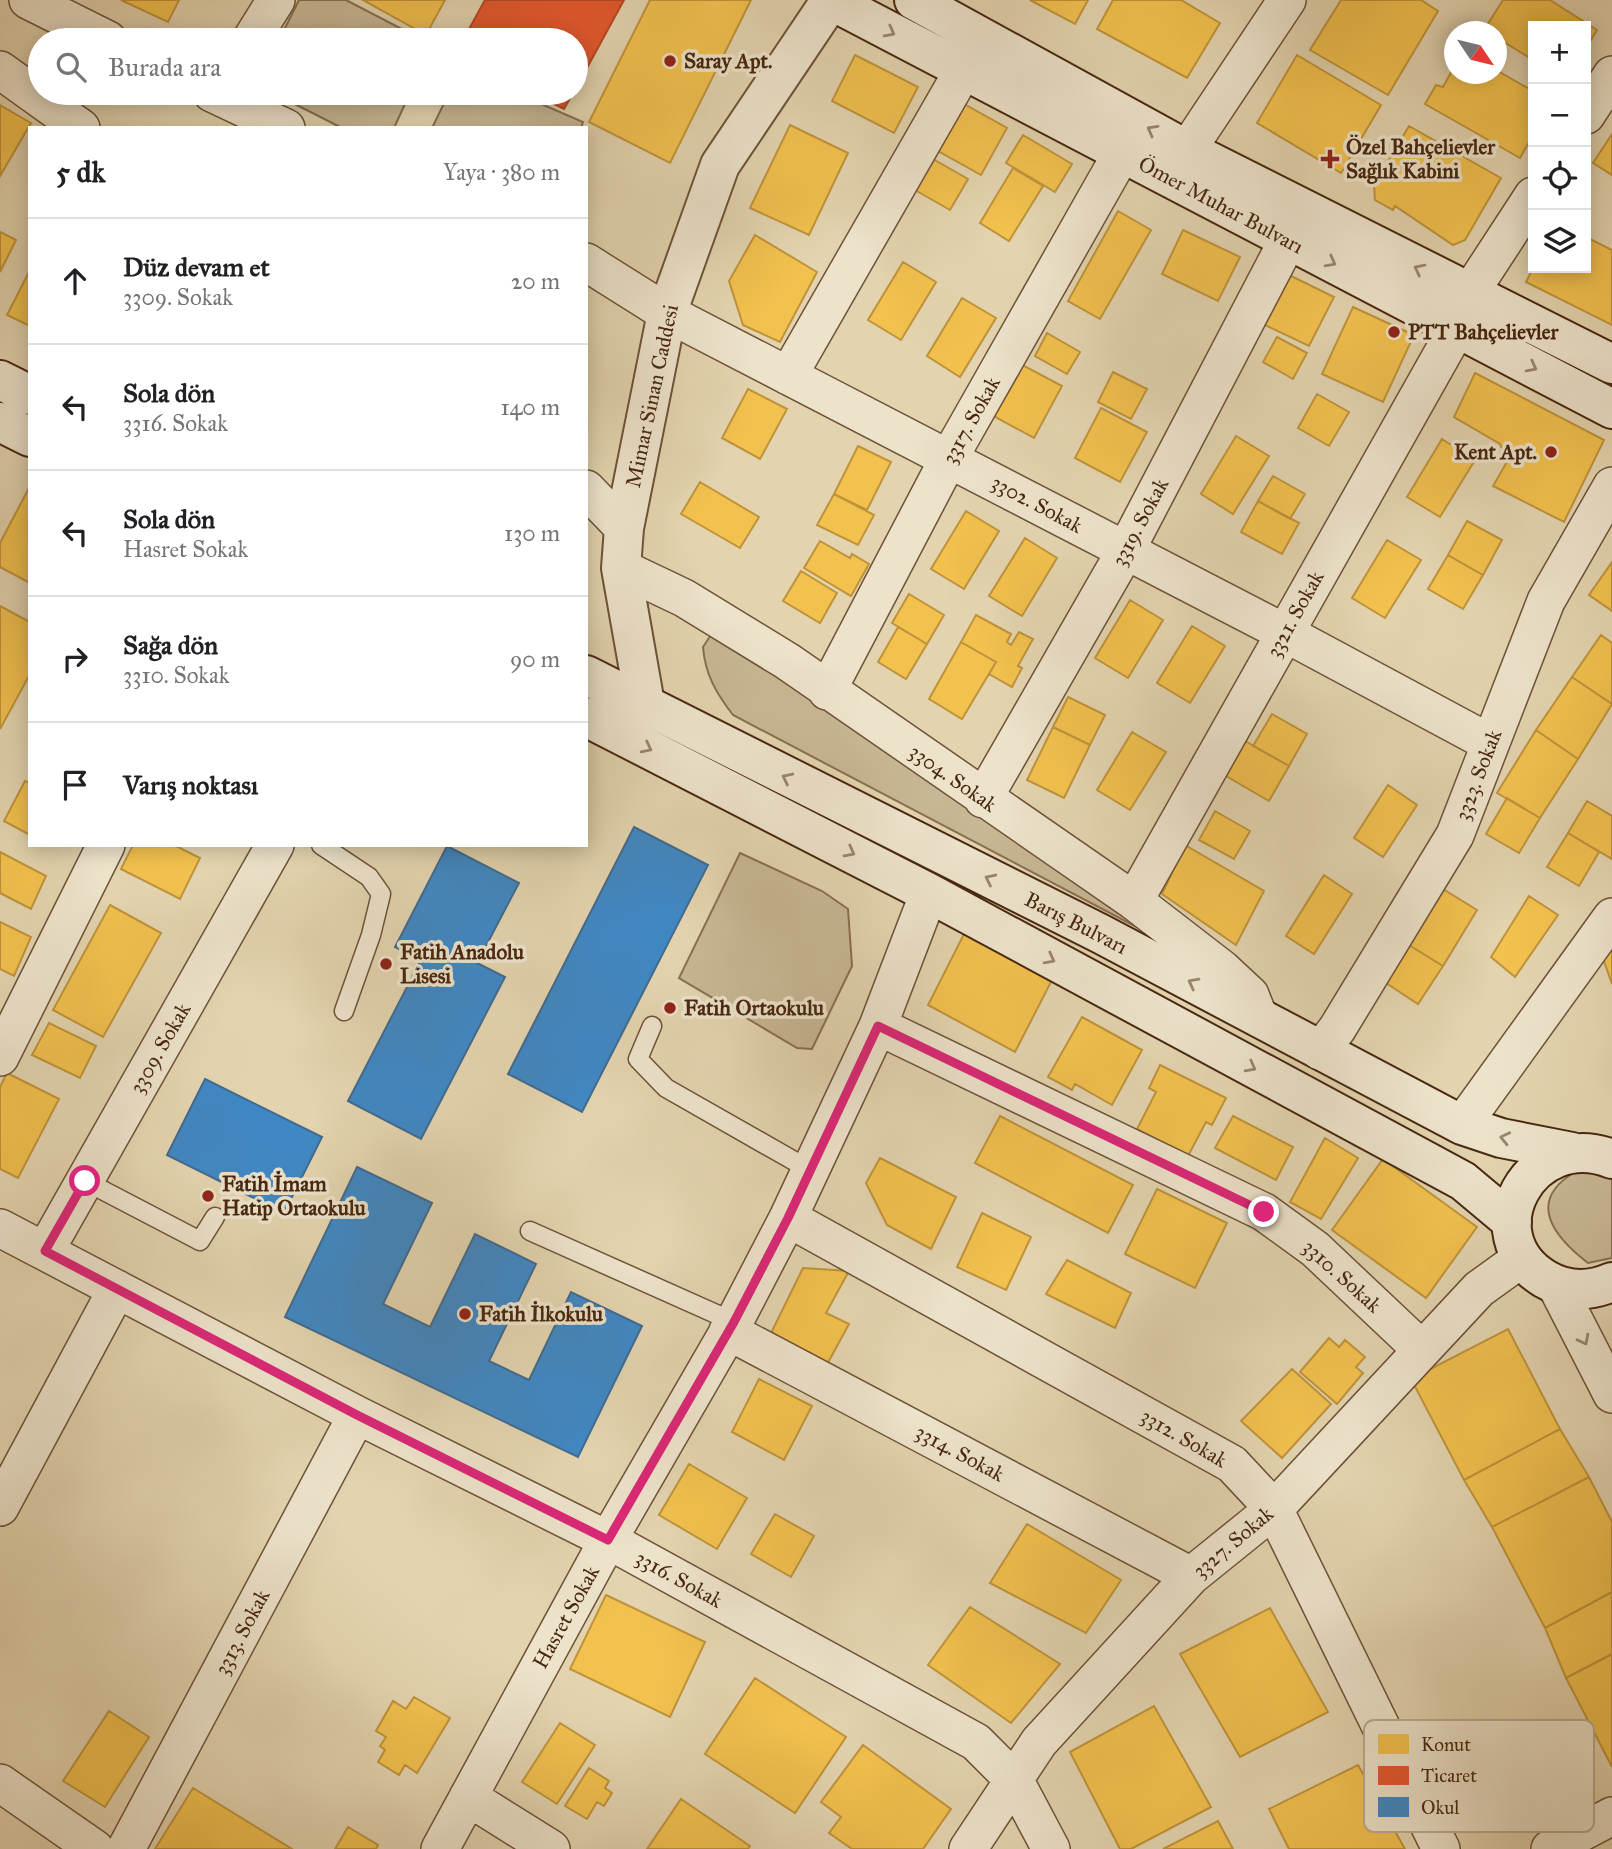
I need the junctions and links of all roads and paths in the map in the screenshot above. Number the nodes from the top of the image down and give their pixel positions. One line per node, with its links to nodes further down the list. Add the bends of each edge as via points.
1 (28, 0): 6 (street)
2 (275, 0): 7 (street)
3 (830, 0): 9 (main road, Ömer Muhar Bulvarı, one-way to 9); 23 (main road, Mimar Sinan Caddesi, via 720,165)
4 (914, 0): 17 (main road, Ömer Muhar Bulvarı, one-way to 4)
5 (1287, 0): 17 (street)
6 (84, 28)
7 (258, 28)
8 (0, 69): 11 (street)
9 (963, 71): 18 (main road, Ömer Muhar Bulvarı); 25 (street)
10 (1612, 75): 14 (street)
11 (28, 90)
12 (49, 105): 15 (street)
13 (239, 105): 16 (street)
14 (1591, 107)
15 (77, 126)
16 (282, 126)
17 (1187, 150): 22 (main road, Ömer Muhar Bulvarı, one-way to 17)
18 (1122, 153): 20 (main road, Ömer Muhar Bulvarı); 29 (street, 3317. Sokak)
19 (1528, 204): 22 (street, 3321. Sokak)
20 (1288, 240): 22 (main road, Ömer Muhar Bulvarı, one-way to 22); 33 (street, 3319. Sokak)
21 (588, 263): 23 (street, 3302. Sokak)
22 (1463, 311): 24 (main road, Ömer Muhar Bulvarı); 28 (main road, Ömer Muhar Bulvarı, one-way to 28); 35 (street, 3321. Sokak)
23 (667, 313): 25 (street, 3302. Sokak); 32 (main road, Mimar Sinan Caddesi)
24 (1612, 364)
25 (788, 376): 29 (street, 3302. Sokak)
26 (0, 380): 27 (main road)
27 (28, 394)
28 (1612, 409)
29 (949, 458): 33 (street, 3302. Sokak); 37 (street, 3317. Sokak)
30 (1612, 486): 40 (street, 3323. Sokak, via 1546,601)
31 (588, 491): 32 (street)
32 (624, 528): 34 (main road, Mimar Sinan Caddesi)
33 (1126, 550): 35 (street, 3302. Sokak); 41 (street, 3319. Sokak)
34 (621, 568): 37 (street, 3304. Sokak, via 684,598); 38 (main road, Mimar Sinan Caddesi)
35 (1285, 633): 40 (street, 3302. Sokak); 46 (street, 3321. Sokak)
36 (588, 676): 38 (main road, Barış Bulvarı)
37 (827, 691): 41 (street, 3304. Sokak)
38 (645, 704): 49 (main road, Barış Bulvarı, one-way to 38)
39 (588, 718): 45 (main road, Barış Bulvarı, one-way to 45)
40 (1490, 743): 52 (street, 3323. Sokak, via 1455,835)
41 (983, 799): 46 (street, 3304. Sokak)
42 (105, 847): 53 (street)
43 (274, 847): 57 (street, 3309. Sokak)
44 (324, 847): 48 (lane, via 369,877 381,894)
45 (929, 893): 51 (street, Hasret Sokak); 62 (main road, Barış Bulvarı, one-way to 62, via 1463,1181)
46 (1134, 901): 49 (street, 3304. Sokak, via 1250,995)
47 (1612, 917): 54 (street)
48 (344, 1012)
49 (1259, 1018): 52 (main road, Barış Bulvarı)
50 (652, 1026): 56 (lane, via 638,1059 666,1088)
51 (878, 1026): 56 (street, Hasret Sokak); 68 (street, 3310. Sokak, via 1264,1212 1315,1248)
52 (1320, 1051): 54 (main road, Barış Bulvarı)
53 (0, 1058)
54 (1462, 1125): 55 (main road, Barış Bulvarı, one-way to 54, via 1501,1138)
55 (1598, 1151): 62 (main road, via 1545,1163 1523,1184 1515,1202)
56 (810, 1170): 59 (street, Hasret Sokak)
57 (85, 1181): 58 (lane, via 200,1241); 63 (street, 3309. Sokak)
58 (215, 1217)
59 (788, 1218): 67 (street, Hasret Sokak); 72 (street, 3312. Sokak, via 1233,1464)
60 (0, 1228): 63 (street, 3316. Sokak)
61 (530, 1231): 67 (lane)
62 (1517, 1240): 65 (main road, Barış Bulvarı, via 1537,1274); 68 (street, 3327. Sokak)
63 (45, 1251): 66 (street, 3316. Sokak)
64 (1612, 1282): 65 (main road, via 1577,1290)
65 (1556, 1285): 69 (street, one-way to 69)
66 (117, 1289): 70 (street, 3316. Sokak); 71 (street)
67 (731, 1326): 73 (street, Hasret Sokak); 74 (street, 3314. Sokak)
68 (1422, 1350): 72 (street, 3327. Sokak)
69 (1612, 1394)
70 (357, 1415): 73 (street, 3316. Sokak); 84 (street, 3313. Sokak)
71 (0, 1507)
72 (1274, 1509): 74 (street, 3327. Sokak); 75 (street, 3312. Sokak)
73 (608, 1540): 76 (street, 3316. Sokak, via 976,1742); 78 (street, Hasret Sokak)
74 (1191, 1576): 76 (street, 3327. Sokak, via 1039,1742)
75 (1378, 1720)
76 (1015, 1781): 87 (street, 3327. Sokak); 88 (street, 3316. Sokak)
77 (0, 1783): 83 (street)
78 (468, 1797): 85 (street, Hasret Sokak); 86 (street)
79 (1612, 1816): 80 (street)
80 (1594, 1825)
81 (1433, 1832): 89 (street, 3312. Sokak)
82 (1581, 1832): 90 (street)
83 (96, 1849)
84 (126, 1849)
85 (440, 1849)
86 (551, 1849)
87 (968, 1849)
88 (1051, 1849)
89 (1441, 1849)
90 (1549, 1849)

